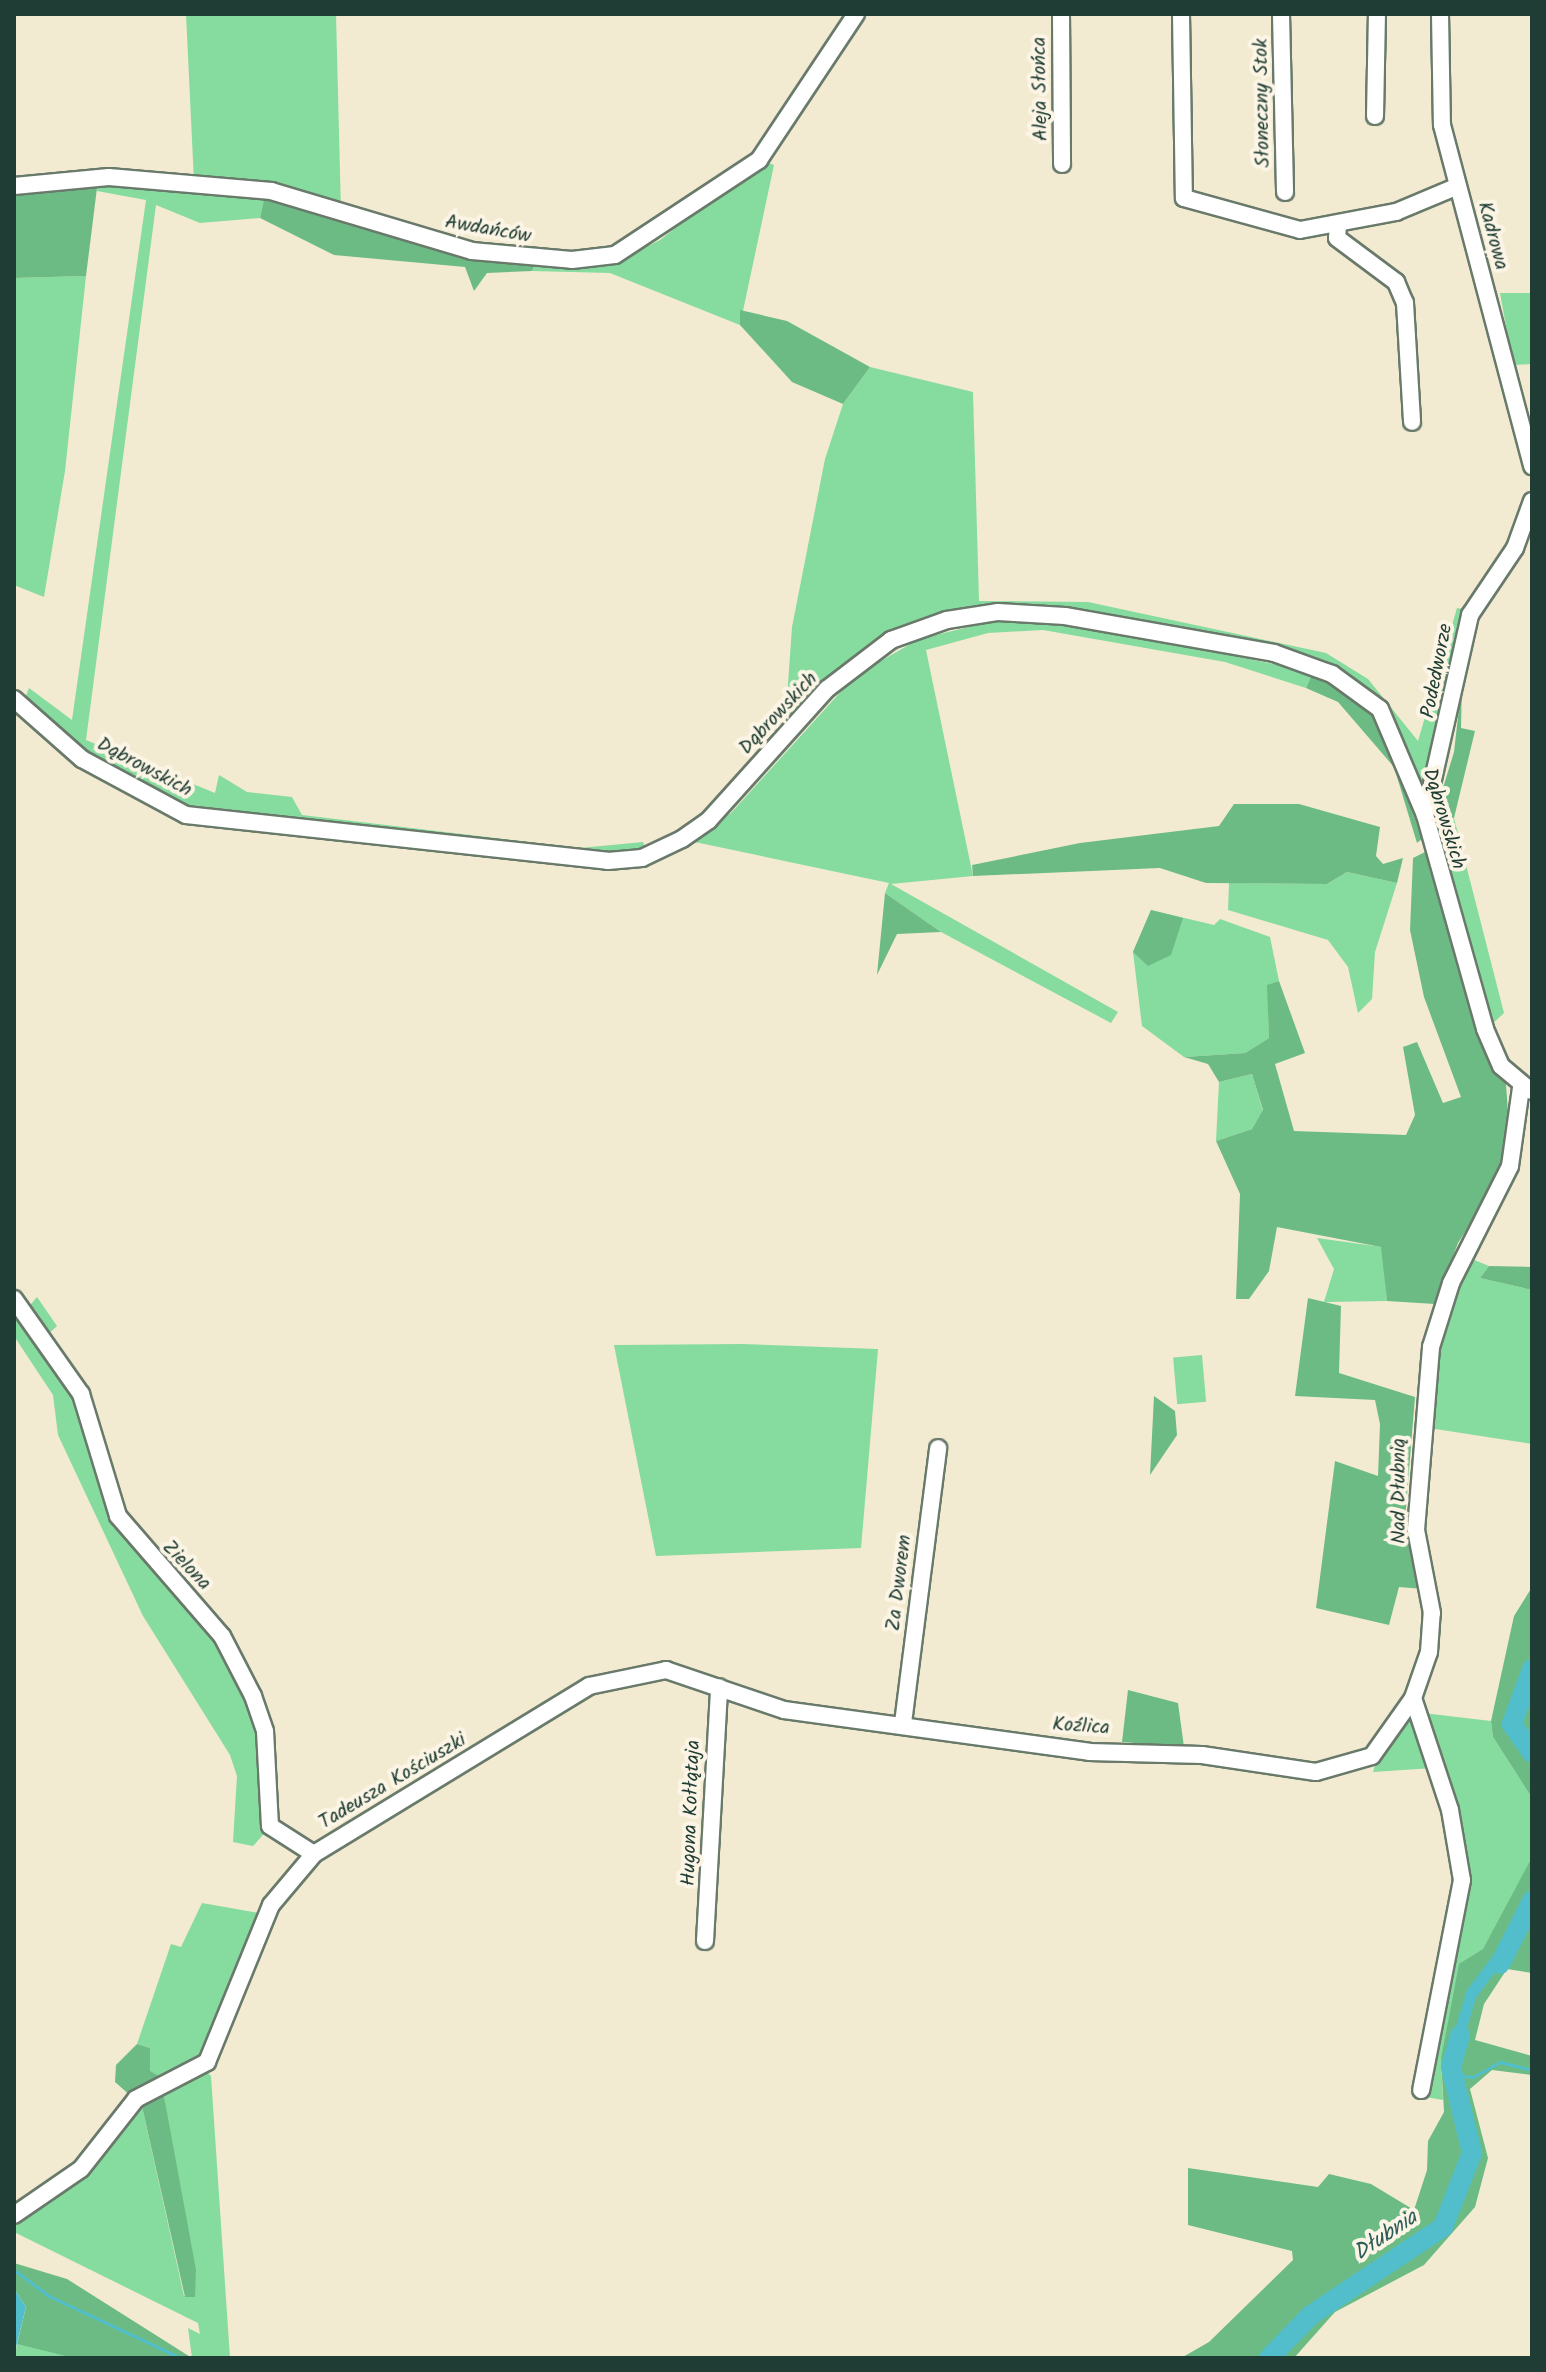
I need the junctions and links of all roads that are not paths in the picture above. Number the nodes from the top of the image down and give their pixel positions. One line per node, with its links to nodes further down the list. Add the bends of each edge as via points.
1 (856, 14): 9 (street, Awdańców, via 759,160 615,255 572,260 472,251 271,191 109,177)
2 (1061, 14): 8 (street, Aleja Słońca)
3 (1181, 14): 12 (street, via 1184,198 1252,222)
4 (1281, 14): 11 (street, Słoneczny Stok)
5 (1377, 14): 7 (street)
6 (1440, 14): 10 (street, Kadrowa, via 1436,90)
7 (1375, 116)
8 (1062, 164)
9 (14, 186)
10 (1458, 186): 12 (street); 14 (street, Kadrowa)
11 (1285, 192)
12 (1338, 226): 13 (street, via 1337,238 1396,282 1405,303)
13 (1412, 422)
14 (1532, 466)
15 (1532, 501): 16 (street, Podedworze)
16 (1523, 549): 18 (street, Podedworze, via 1470,615)
17 (14, 699): 18 (street, Dąbrowskich, via 82,759 186,815 558,856 642,858 709,820 827,689 891,640 998,612 1065,616 1274,653 1332,674 1380,709)
18 (1425, 815): 19 (street, Dąbrowskich, via 1485,1029 1501,1066)
19 (1527, 1089): 23 (street, Nad Dłubnią, via 1510,1166 1451,1283 1431,1347 1416,1530 1432,1613)
20 (14, 1299): 25 (street, Zielona, via 81,1394 118,1516 222,1636 253,1696 265,1731 270,1826)
21 (938, 1448): 24 (street, Za Dworem)
22 (719, 1687): 24 (street, Koźlica, via 784,1710); 25 (street, Tadeusza Kościuszki, via 666,1670 589,1686); 26 (street, Hugona Kołłątaja)
23 (1413, 1698): 24 (street, Koźlica, via 1372,1756 1316,1772 1202,1755 1089,1752); 27 (street, via 1450,1810 1462,1880)
24 (903, 1723)
25 (314, 1854): 28 (street, Tadeusza Kościuszki, via 271,1905 207,2062 136,2099 81,2169)
26 (705, 1941)
27 (1421, 2090)
28 (14, 2215)

